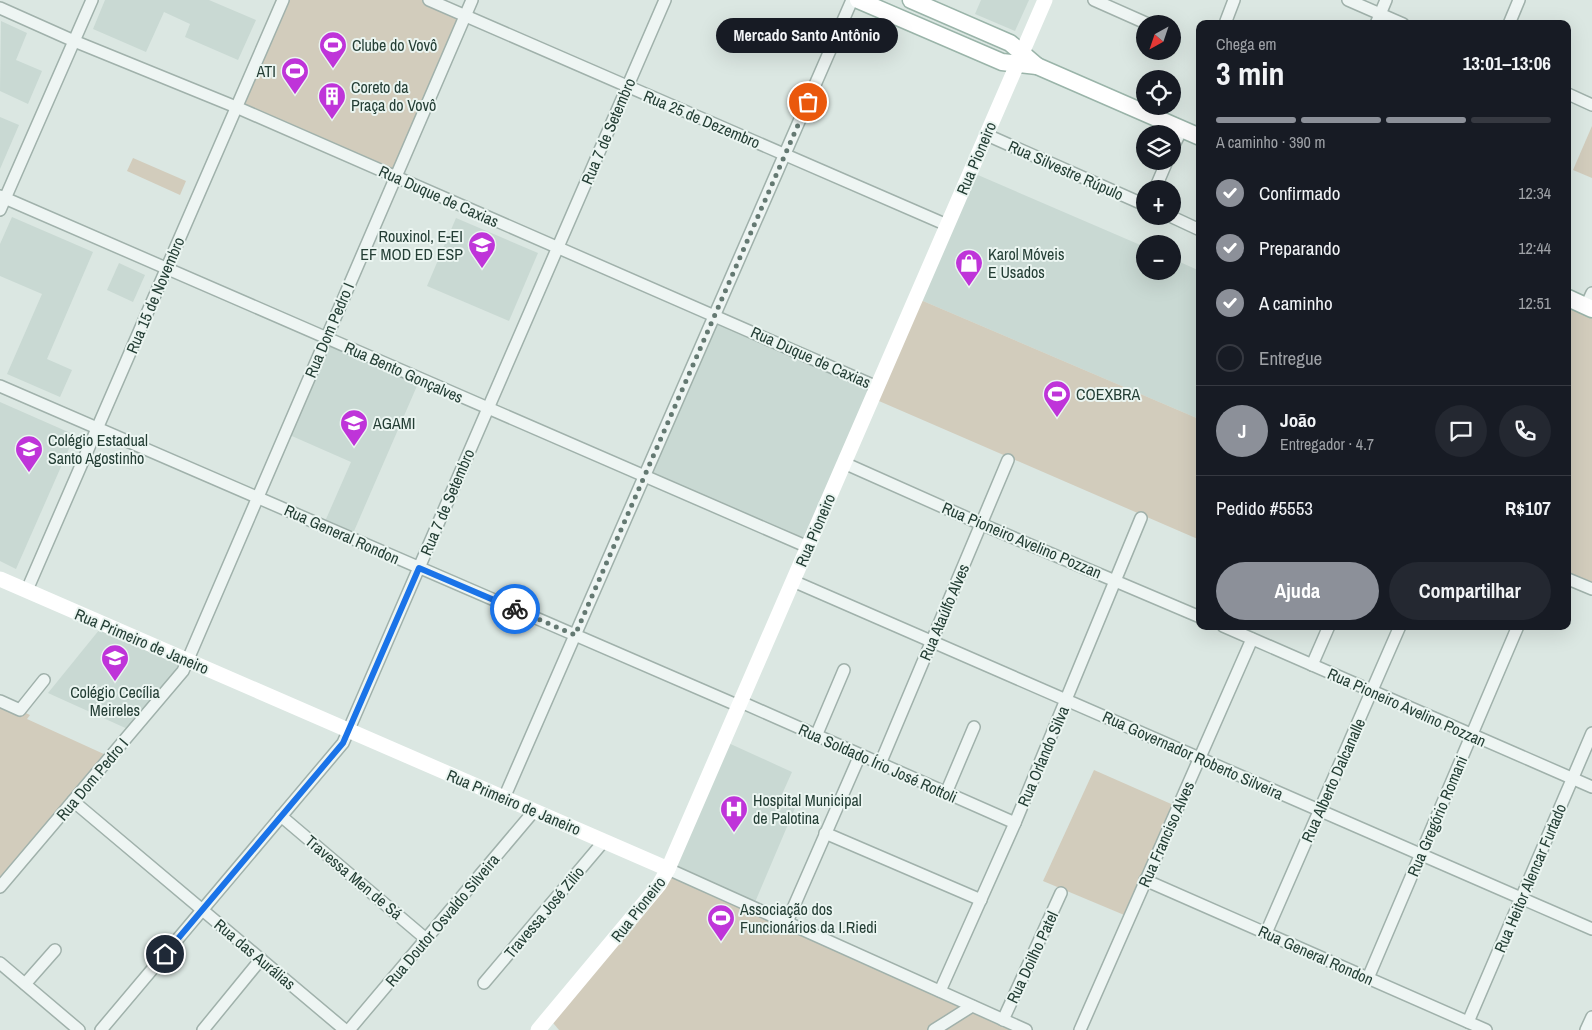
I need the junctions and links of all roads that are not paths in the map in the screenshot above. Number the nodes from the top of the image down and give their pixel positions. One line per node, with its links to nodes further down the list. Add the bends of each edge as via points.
1 (92, 0): 21 (street)
2 (283, 0): 26 (street, Rua 15 de Novembro)
3 (429, 0): 16 (street, Rua 25 de Dezembro)
4 (472, 0): 16 (street, Rua Dom Pedro I)
5 (664, 0): 23 (street, Rua 7 de Setembro)
6 (852, 0): 30 (street)
7 (858, 0): 22 (main road, via 1002,62)
8 (911, 0): 22 (main road, via 1010,43)
9 (1045, 0): 22 (street, Rua Pioneiro)
10 (1094, 0): 17 (street)
11 (1234, 0): 19 (street)
12 (1348, 0): 18 (street)
13 (1386, 0): 18 (street)
14 (1519, 0): 20 (street)
15 (0, 8): 21 (street, Rua Duque de Caxias)
16 (466, 16): 23 (street, Rua 25 de Dezembro); 31 (street, Rua Dom Pedro I)
17 (1136, 19)
18 (1378, 19)
19 (1226, 20)
20 (1511, 20)
21 (74, 41): 26 (street, Rua Duque de Caxias); 32 (street)
22 (1020, 59): 27 (main road); 28 (street, Rua Pioneiro)
23 (627, 86): 30 (street, Rua 25 de Dezembro); 38 (street, Rua 7 de Setembro)
24 (1571, 95): 25 (street)
25 (1592, 105)
26 (236, 107): 31 (street, Rua Duque de Caxias); 39 (street, Rua 15 de Novembro)
27 (1182, 129): 29 (main road)
28 (986, 135): 33 (street, Rua Silvestre Rúpulo); 36 (street, Rua Pioneiro)
29 (1196, 135)
30 (784, 154): 36 (street, Rua 25 de Dezembro); 42 (street)
31 (396, 177): 38 (street, Rua Duque de Caxias); 43 (street, Rua Dom Pedro I)
32 (3, 197): 34 (street); 39 (street, Rua Bento Gonçalves)
33 (1136, 201)
34 (0, 210)
35 (1181, 221): 37 (street)
36 (947, 225): 45 (street, Rua Pioneiro)
37 (1196, 228)
38 (557, 247): 42 (street, Rua Duque de Caxias); 46 (street, Rua 7 de Setembro)
39 (166, 269): 43 (street, Rua Bento Gonçalves); 47 (street, Rua 15 de Novembro)
40 (1571, 299): 41 (main road)
41 (1590, 303)
42 (714, 316): 45 (street, Rua Duque de Caxias); 50 (street)
43 (326, 338): 46 (street, Rua Bento Gonçalves); 51 (street, Rua Dom Pedro I)
44 (0, 386): 47 (street, Rua General Rondon)
45 (877, 386): 49 (street, Rua Pioneiro)
46 (487, 408): 50 (street, Rua Bento Gonçalves); 55 (street, Rua 7 de Setembro)
47 (97, 428): 51 (street, Rua General Rondon); 61 (street, Rua 15 de Novembro)
48 (1008, 460): 53 (street, Rua Ataúlfo Alves)
49 (844, 463): 53 (street, Rua Pioneiro Avelino Pozzan); 54 (street, Rua Pioneiro)
50 (644, 476): 54 (street, Rua Bento Gonçalves); 67 (street)
51 (257, 497): 55 (street, Rua General Rondon); 70 (street, Rua Dom Pedro I)
52 (1141, 518): 57 (street, Rua Orlando Silva)
53 (981, 524): 57 (street, Rua Pioneiro Avelino Pozzan); 69 (street, Rua Ataúlfo Alves)
54 (808, 547): 59 (street, Rua Pioneiro)
55 (419, 568): 67 (street, Rua General Rondon); 79 (street, Rua 7 de Setembro)
56 (0, 579): 61 (street, Rua Primeiro de Janeiro)
57 (1116, 580): 62 (street, Rua Pioneiro Avelino Pozzan); 75 (street, Rua Orlando Silva)
58 (1571, 580): 60 (street)
59 (793, 581): 69 (street, Rua Governador Roberto Silveira); 77 (street, Rua Pioneiro)
60 (1592, 589)
61 (26, 590): 70 (street, Rua Primeiro de Janeiro)
62 (1196, 614)
63 (1232, 630): 68 (street, Rua Pioneiro Avelino Pozzan)
64 (1327, 630): 71 (street)
65 (1398, 630): 74 (street, Rua Alberto Dalcanalle)
66 (1516, 630): 81 (street, Rua Gregório Romani)
67 (575, 635): 77 (street, Rua General Rondon); 89 (street)
68 (1252, 639): 71 (street, Rua Pioneiro Avelino Pozzan); 84 (street, Rua Franciso Alves)
69 (931, 642): 75 (street, Rua Governador Roberto Silveira); 85 (street, Rua Ataúlfo Alves)
70 (185, 665): 79 (street, Rua Primeiro de Janeiro); 90 (street, Rua Dom Pedro I)
71 (1312, 665): 74 (street, Rua Pioneiro Avelino Pozzan)
72 (844, 670): 82 (street)
73 (44, 680): 76 (street, via 20,710)
74 (1372, 691): 81 (street, Rua Pioneiro Avelino Pozzan); 92 (street, Rua Alberto Dalcanalle)
75 (1067, 700): 84 (street, Rua Governador Roberto Silveira); 94 (street, Rua Orlando Silva)
76 (0, 701)
77 (740, 704): 82 (street, Rua Soldado Írio José Rottoli); 98 (street, Rua Pioneiro)
78 (974, 727): 88 (street)
79 (348, 730): 89 (street, Rua Primeiro de Janeiro); 93 (street, Rua 7 de Setembro, via 343,743)
80 (1592, 733): 86 (street, Rua Heitor Alencar Furtado)
81 (1472, 735): 86 (street, Rua Pioneiro Avelino Pozzan); 97 (street, Rua Gregório Romani)
82 (816, 736): 83 (street, Rua Soldado Írio José Rottoli)
83 (860, 755): 85 (street, Rua Soldado Írio José Rottoli); 95 (street)
84 (1200, 758): 92 (street, Rua Governador Roberto Silveira); 99 (street, Rua Franciso Alves)
85 (880, 764): 88 (street, Rua Soldado Írio José Rottoli)
86 (1572, 779): 87 (street, Rua Pioneiro Avelino Pozzan); 102 (street, Rua Heitor Alencar Furtado)
87 (1592, 787)
88 (946, 793): 94 (street, Rua Soldado Írio José Rottoli)
89 (504, 798): 91 (street, Rua Primeiro de Janeiro)
90 (73, 801): 100 (street, Rua Dom Pedro I); 104 (street, Rua das Aurálias)
91 (534, 811): 96 (street, Rua Primeiro de Janeiro); 108 (street, Rua Doutor Osvaldo Silveira)
92 (1320, 811): 97 (street, Rua Governador Roberto Silveira); 107 (street, Rua Alberto Dalcanalle)
93 (281, 816): 104 (street, Rua 7 de Setembro); 108 (street, Travessa Men de Sá)
94 (1015, 823): 103 (street, Rua Orlando Silva)
95 (826, 833): 103 (street); 105 (street)
96 (604, 841): 98 (street, Rua Primeiro de Janeiro); 113 (street, Travessa José Zilio)
97 (1420, 854): 102 (street, Rua Governador Roberto Silveira); 112 (street, Rua Gregório Romani)
98 (668, 869): 105 (street, Rua Primeiro de Janeiro); 125 (street, Rua Pioneiro, via 659,885)
99 (1145, 880): 107 (street, Rua General Rondon); 128 (street, Rua Franciso Alves)
100 (0, 886)
101 (1061, 893): 118 (street, Rua Doilho Patel)
102 (1521, 898): 106 (street, Rua Governador Roberto Silveira); 119 (street, Rua Heitor Alencar Furtado)
103 (980, 900): 115 (street, Rua Orlando Silva)
104 (202, 910): 110 (street, Rua das Aurálias); 121 (street, Rua 7 de Setembro)
105 (786, 922): 115 (street, Rua Primeiro de Janeiro)
106 (1592, 930)
107 (1266, 933): 112 (street, Rua General Rondon)
108 (426, 939): 124 (street, Rua Doutor Osvaldo Silveira)
109 (55, 950): 114 (street)
110 (261, 959): 122 (street); 123 (street, Rua das Aurálias)
111 (0, 963): 114 (street)
112 (1368, 978): 119 (street, Rua General Rondon)
113 (484, 983)
114 (25, 984): 120 (street)
115 (940, 991): 116 (street, Rua Primeiro de Janeiro)
116 (972, 1006): 118 (street, Rua Primeiro de Janeiro); 126 (street)
117 (1592, 1016): 130 (street)
118 (1003, 1020): 127 (street, Rua Primeiro de Janeiro)
119 (1468, 1022): 129 (street, Rua General Rondon)
120 (79, 1030)
121 (101, 1030)
122 (203, 1030)
123 (345, 1030)
124 (350, 1030)
125 (538, 1030)
126 (934, 1030)
127 (1026, 1030)
128 (1080, 1030)
129 (1486, 1030)
130 (1586, 1030)

